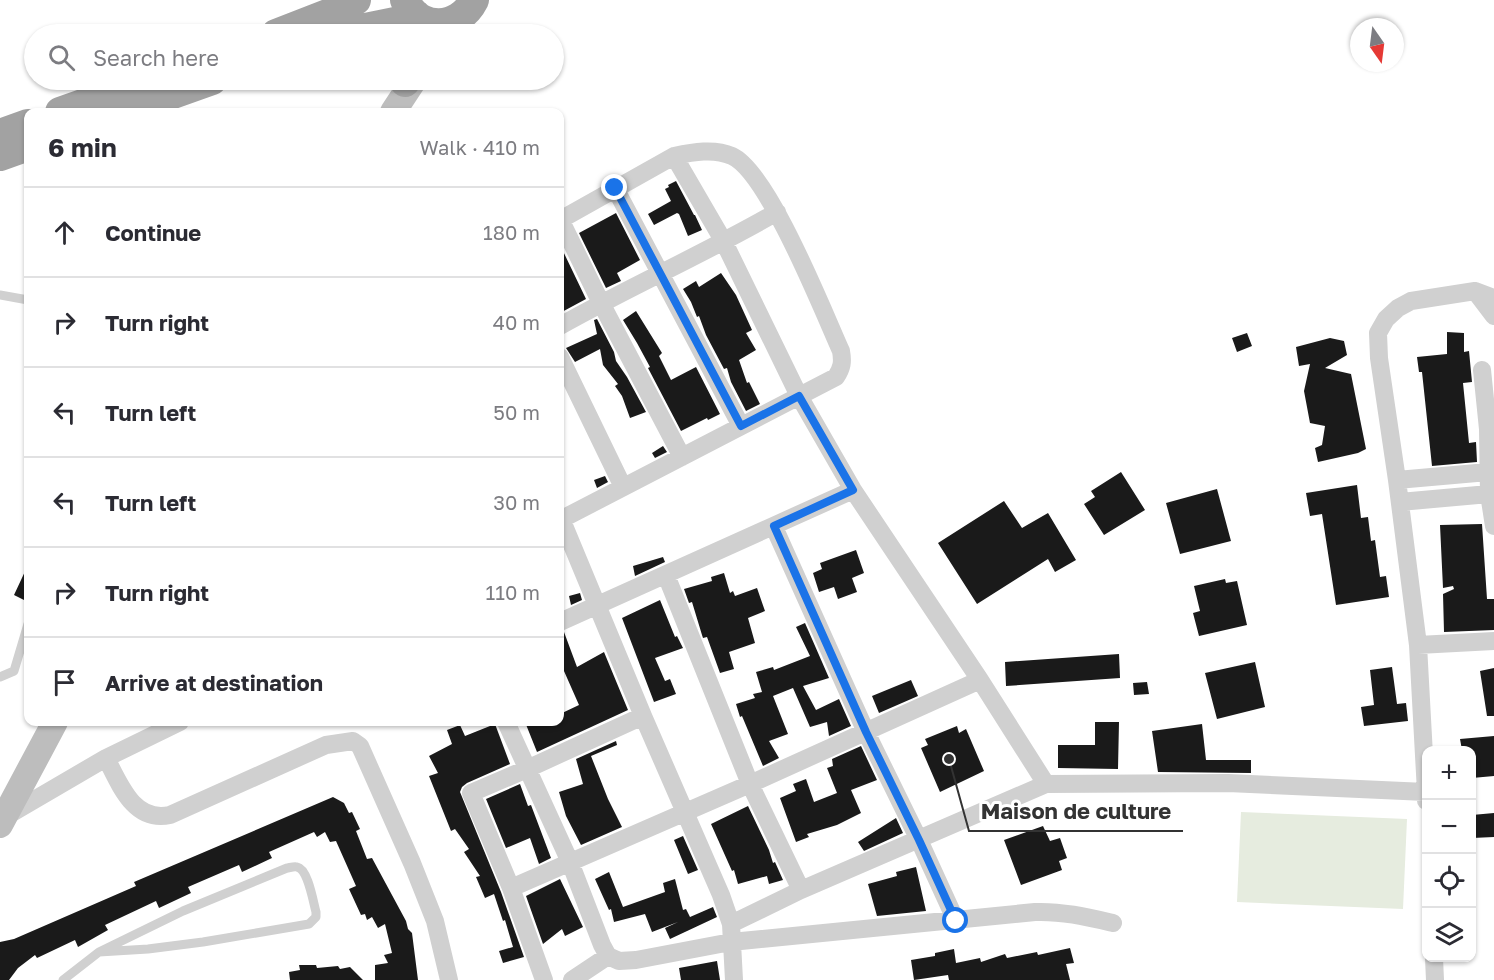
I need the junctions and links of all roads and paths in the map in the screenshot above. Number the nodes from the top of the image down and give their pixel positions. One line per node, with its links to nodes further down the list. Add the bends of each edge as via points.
1 (356, 0): 4 (highway)
2 (413, 17): 3 (highway, via 436,23); 5 (highway)
3 (458, 18)
4 (302, 24)
5 (387, 24)
6 (123, 90): 8 (highway)
7 (184, 90): 9 (highway)
8 (71, 108)
9 (133, 108)
10 (24, 125): 11 (highway)
11 (0, 134)
12 (24, 147): 13 (highway)
13 (0, 156)
14 (674, 156): 15 (street); 16 (street, via 711,152 733,157 756,178); 19 (street)
15 (615, 188): 17 (street); 20 (street)
16 (777, 212): 19 (street); 30 (street, via 843,360 836,377)
17 (564, 218)
18 (564, 228): 25 (street)
19 (724, 242): 20 (street); 30 (street)
20 (660, 274): 25 (street); 31 (street)
21 (1475, 291): 23 (street); 26 (street); 35 (street, via 1411,301 1386,319 1378,333)
22 (0, 295): 24 (lane)
23 (1494, 298)
24 (24, 299)
25 (601, 303): 27 (street); 33 (street)
26 (1494, 316)
27 (564, 324)
28 (564, 365): 36 (street)
29 (1482, 370): 32 (street)
30 (799, 396): 31 (street); 37 (street)
31 (741, 426): 33 (street)
32 (1491, 431): 34 (street)
33 (682, 457): 36 (street)
34 (1488, 472): 35 (street); 38 (street)
35 (1397, 480): 39 (street)
36 (623, 487): 40 (street)
37 (853, 490): 41 (street); 51 (street)
38 (1489, 494): 39 (street); 42 (street)
39 (1400, 502): 49 (street)
40 (564, 516)
41 (774, 526): 44 (street); 56 (street)
42 (1494, 526)
43 (564, 528): 45 (street)
44 (666, 576): 45 (street); 60 (street)
45 (596, 605): 46 (street); 52 (street)
46 (564, 620)
47 (24, 637): 50 (lane, via 14,671)
48 (1494, 641): 49 (street)
49 (1418, 645): 57 (street)
50 (0, 677)
51 (981, 680): 56 (street); 61 (street)
52 (643, 716): 59 (street); 63 (street)
53 (53, 726): 64 (main road)
54 (508, 726): 59 (street)
55 (148, 729): 58 (street)
56 (866, 732): 60 (street); 65 (street)
57 (1423, 746)
58 (106, 758): 64 (street); 76 (street, via 136,808 162,817 326,745 353,741 360,746 412,863 435,921)
59 (527, 769): 66 (street); 67 (street, via 471,793)
60 (750, 784): 63 (street); 68 (street)
61 (1046, 784): 62 (street, via 1228,783); 65 (street)
62 (1422, 792)
63 (685, 812): 66 (street); 71 (street, via 712,873)
64 (3, 821)
65 (919, 840): 68 (street); 69 (street)
66 (570, 862): 67 (street); 73 (street)
67 (511, 888): 77 (street)
68 (801, 891): 71 (street)
69 (956, 921): 70 (street, via 1053,911); 71 (street)
70 (1113, 923)
71 (731, 933): 73 (street, via 636,960 619,961); 79 (street)
72 (99, 952): 72 (lane, via 183,911 287,868 295,866 306,875 316,912 309,924 203,942); 75 (lane)
73 (608, 956): 78 (street)
74 (1434, 962): 80 (street)
75 (63, 980)
76 (449, 980)
77 (544, 980)
78 (572, 980)
79 (734, 980)
80 (1435, 980)

